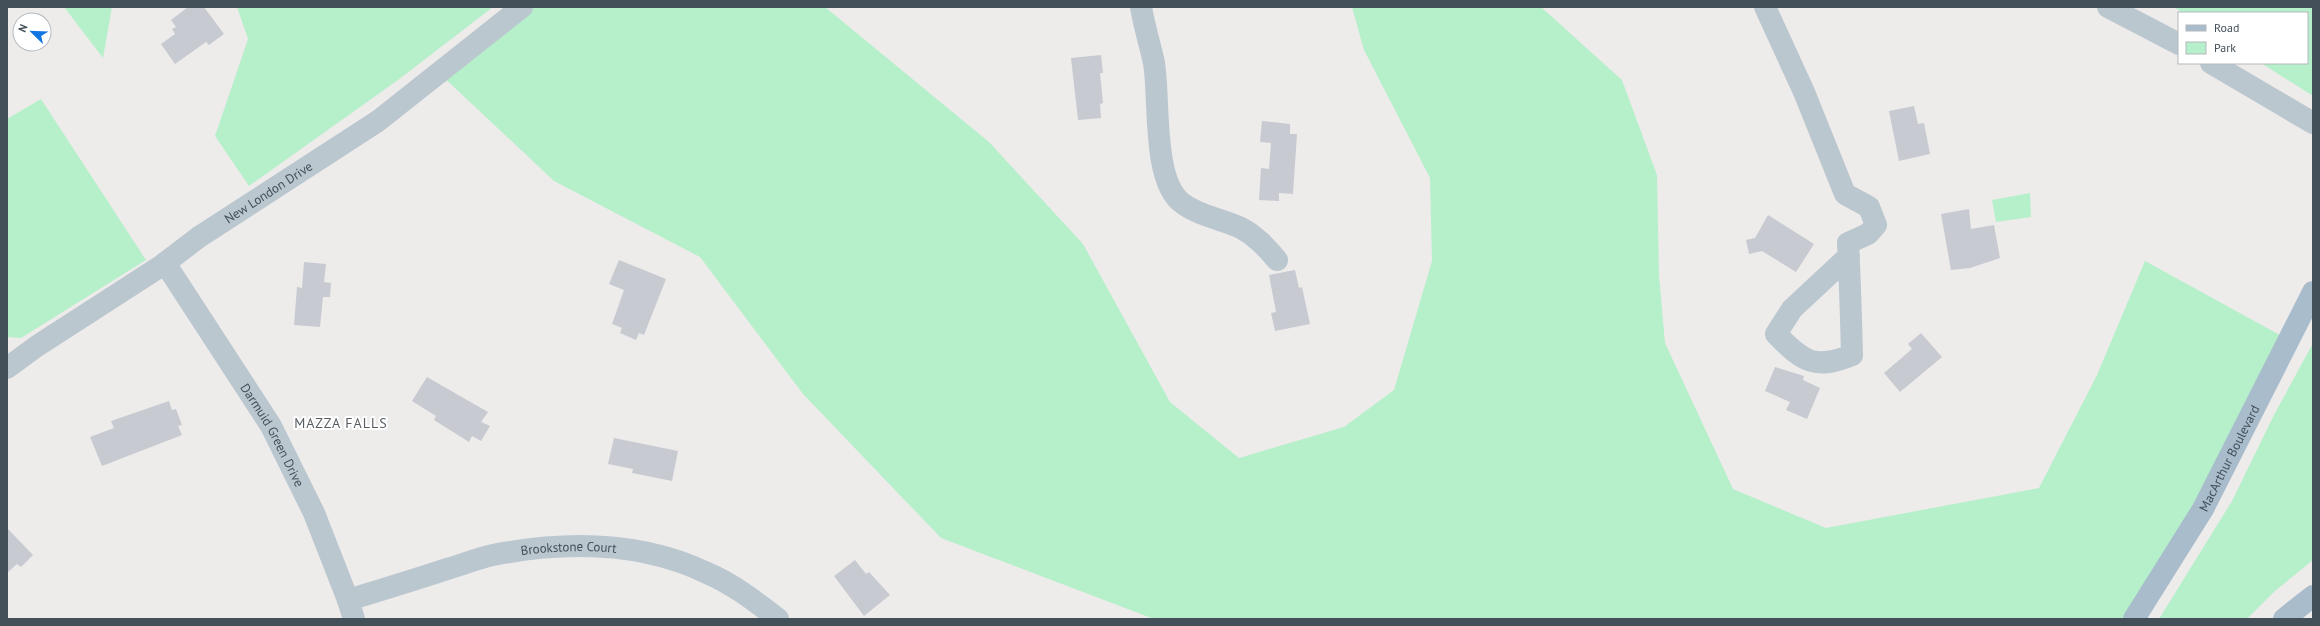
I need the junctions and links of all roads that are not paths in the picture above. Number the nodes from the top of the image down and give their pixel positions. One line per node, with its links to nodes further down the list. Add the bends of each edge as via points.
1 (522, 7): 10 (street, New London Drive, via 378,121 199,237)
2 (1140, 7): 9 (street, via 1154,64 1157,120 1164,175 1169,189 1181,203 1241,228 1260,240)
3 (1765, 7): 8 (street, via 1804,92 1845,194 1869,206 1876,224 1868,234 1848,243)
4 (2108, 7): 5 (street)
5 (2178, 43)
6 (2213, 64): 7 (street)
7 (2313, 123)
8 (1849, 256): 8 (street, via 1852,355 1832,363 1809,361 1792,351 1776,334 1792,309)
9 (1277, 260)
10 (165, 263): 12 (street, New London Drive, via 36,346); 14 (street, Darmuid Green Drive, via 271,426 314,513)
11 (2313, 292): 16 (main road, MacArthur Boulevard, via 2203,509)
12 (7, 368)
13 (2313, 596): 17 (main road)
14 (351, 609): 15 (street, Brookstone Court, via 492,556 550,546 593,545 633,550 708,573 751,598)
15 (778, 619)
16 (2134, 619)
17 (2284, 619)

